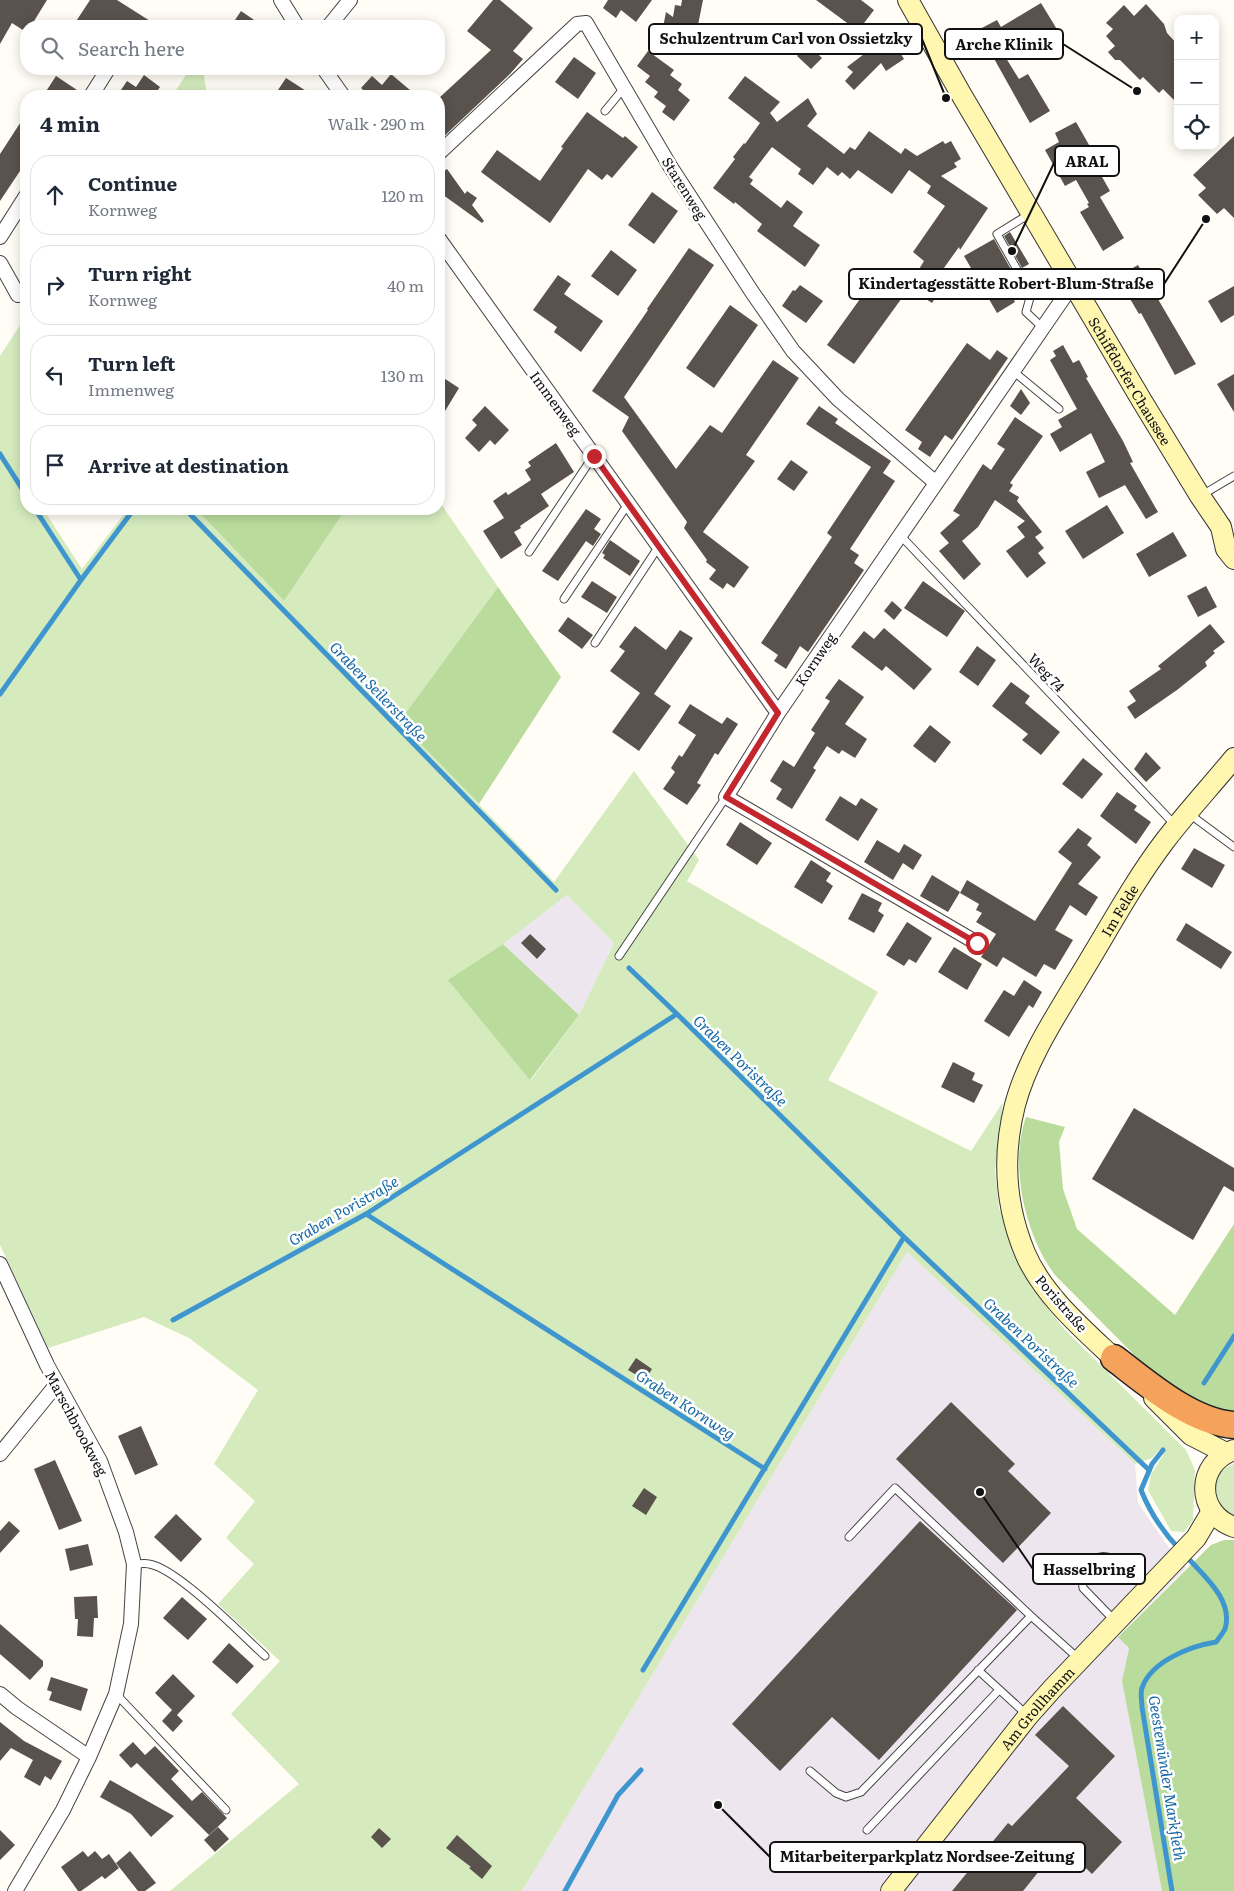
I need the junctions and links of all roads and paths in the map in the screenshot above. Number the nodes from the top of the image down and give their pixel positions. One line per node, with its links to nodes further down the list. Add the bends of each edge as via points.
1 (281, 0): 4 (street)
2 (350, 0): 5 (street)
3 (909, 1): 14 (main road, Schiffdorfer Chaussee)
4 (293, 20)
5 (334, 20)
6 (104, 75): 9 (street)
7 (327, 75): 10 (street)
8 (624, 88): 11 (lane); 12 (street, Starenweg, via 586,23 577,24); 25 (street, Starenweg, via 670,166 793,351 838,399)
9 (95, 90)
10 (336, 90)
11 (605, 112)
12 (445, 147)
13 (20, 205): 15 (street)
14 (1031, 213): 18 (main road, Schiffdorfer Chaussee); 20 (lane, via 997,234 1031,294 1026,312)
15 (0, 237)
16 (445, 246): 23 (street, Immenweg)
17 (0, 263): 19 (street)
18 (1073, 284): 20 (street, Kornweg); 26 (main road, Schiffdorfer Chaussee)
19 (18, 295)
20 (1043, 328): 21 (street, Kornweg)
21 (1013, 371): 22 (lane); 25 (street, Kornweg)
22 (1059, 409)
23 (594, 456): 27 (street, Immenweg); 31 (lane)
24 (1234, 476): 26 (lane)
25 (936, 483): 29 (street, Kornweg)
26 (1200, 496): 28 (main road, Schiffdorfer Chaussee)
27 (628, 504): 30 (street, Immenweg); 33 (lane)
28 (1228, 530): 32 (main road, Schiffdorfer Chaussee, via 1226,549)
29 (900, 534): 35 (street, Kornweg); 38 (lane, Weg 74)
30 (658, 546): 34 (lane); 35 (street, Immenweg)
31 (529, 552)
32 (1234, 558)
33 (564, 599)
34 (595, 643)
35 (778, 713): 37 (street, Kornweg)
36 (1234, 758): 38 (main road, Im Felde)
37 (726, 797): 40 (street); 41 (lane)
38 (1182, 820): 39 (lane, Weg 74); 42 (main road, Im Felde, via 1138,881 1058,1012)
39 (1234, 846)
40 (977, 943)
41 (619, 956)
42 (1025, 1076): 44 (main road, Poristraße, via 1008,1142 1006,1175 1017,1233 1040,1280 1073,1319)
43 (0, 1264): 45 (street, Marschbrookweg)
44 (1114, 1358): 46 (highway, via 1196,1414); 47 (main road, Poristraße)
45 (57, 1384): 49 (street); 53 (street, Marschbrookweg, via 100,1461)
46 (1234, 1425)
47 (1191, 1435): 48 (main road, Poristraße); 50 (main road, Poristraße)
48 (1230, 1452): 50 (main road, Poristraße)
49 (0, 1454)
50 (1210, 1469): 51 (main road, via 1206,1479 1207,1502)
51 (1223, 1520): 54 (main road, Am Grollhamm, via 1196,1538)
52 (849, 1537): 55 (lane, via 895,1488)
53 (134, 1564): 57 (lane, via 150,1564 189,1586); 62 (street, Marschbrookweg, via 131,1624)
54 (1147, 1590): 56 (main road, Am Grollhamm); 56 (lane, via 1113,1557 1093,1560 1086,1568 1083,1588)
55 (1031, 1616): 58 (lane); 59 (lane)
56 (1116, 1622): 58 (main road, Am Grollhamm)
57 (265, 1656)
58 (1080, 1660): 63 (main road, Am Grollhamm)
59 (978, 1670): 60 (lane); 65 (lane, via 861,1792 846,1797 836,1793)
60 (999, 1690): 63 (lane); 67 (lane)
61 (0, 1694): 64 (street)
62 (116, 1694): 64 (street, Marschbrookweg); 66 (lane)
63 (1028, 1716): 69 (main road, Am Grollhamm)
64 (89, 1757): 68 (street, Marschbrookweg, via 63,1810)
65 (810, 1771)
66 (226, 1810)
67 (867, 1830)
68 (16, 1891)
69 (891, 1891)

